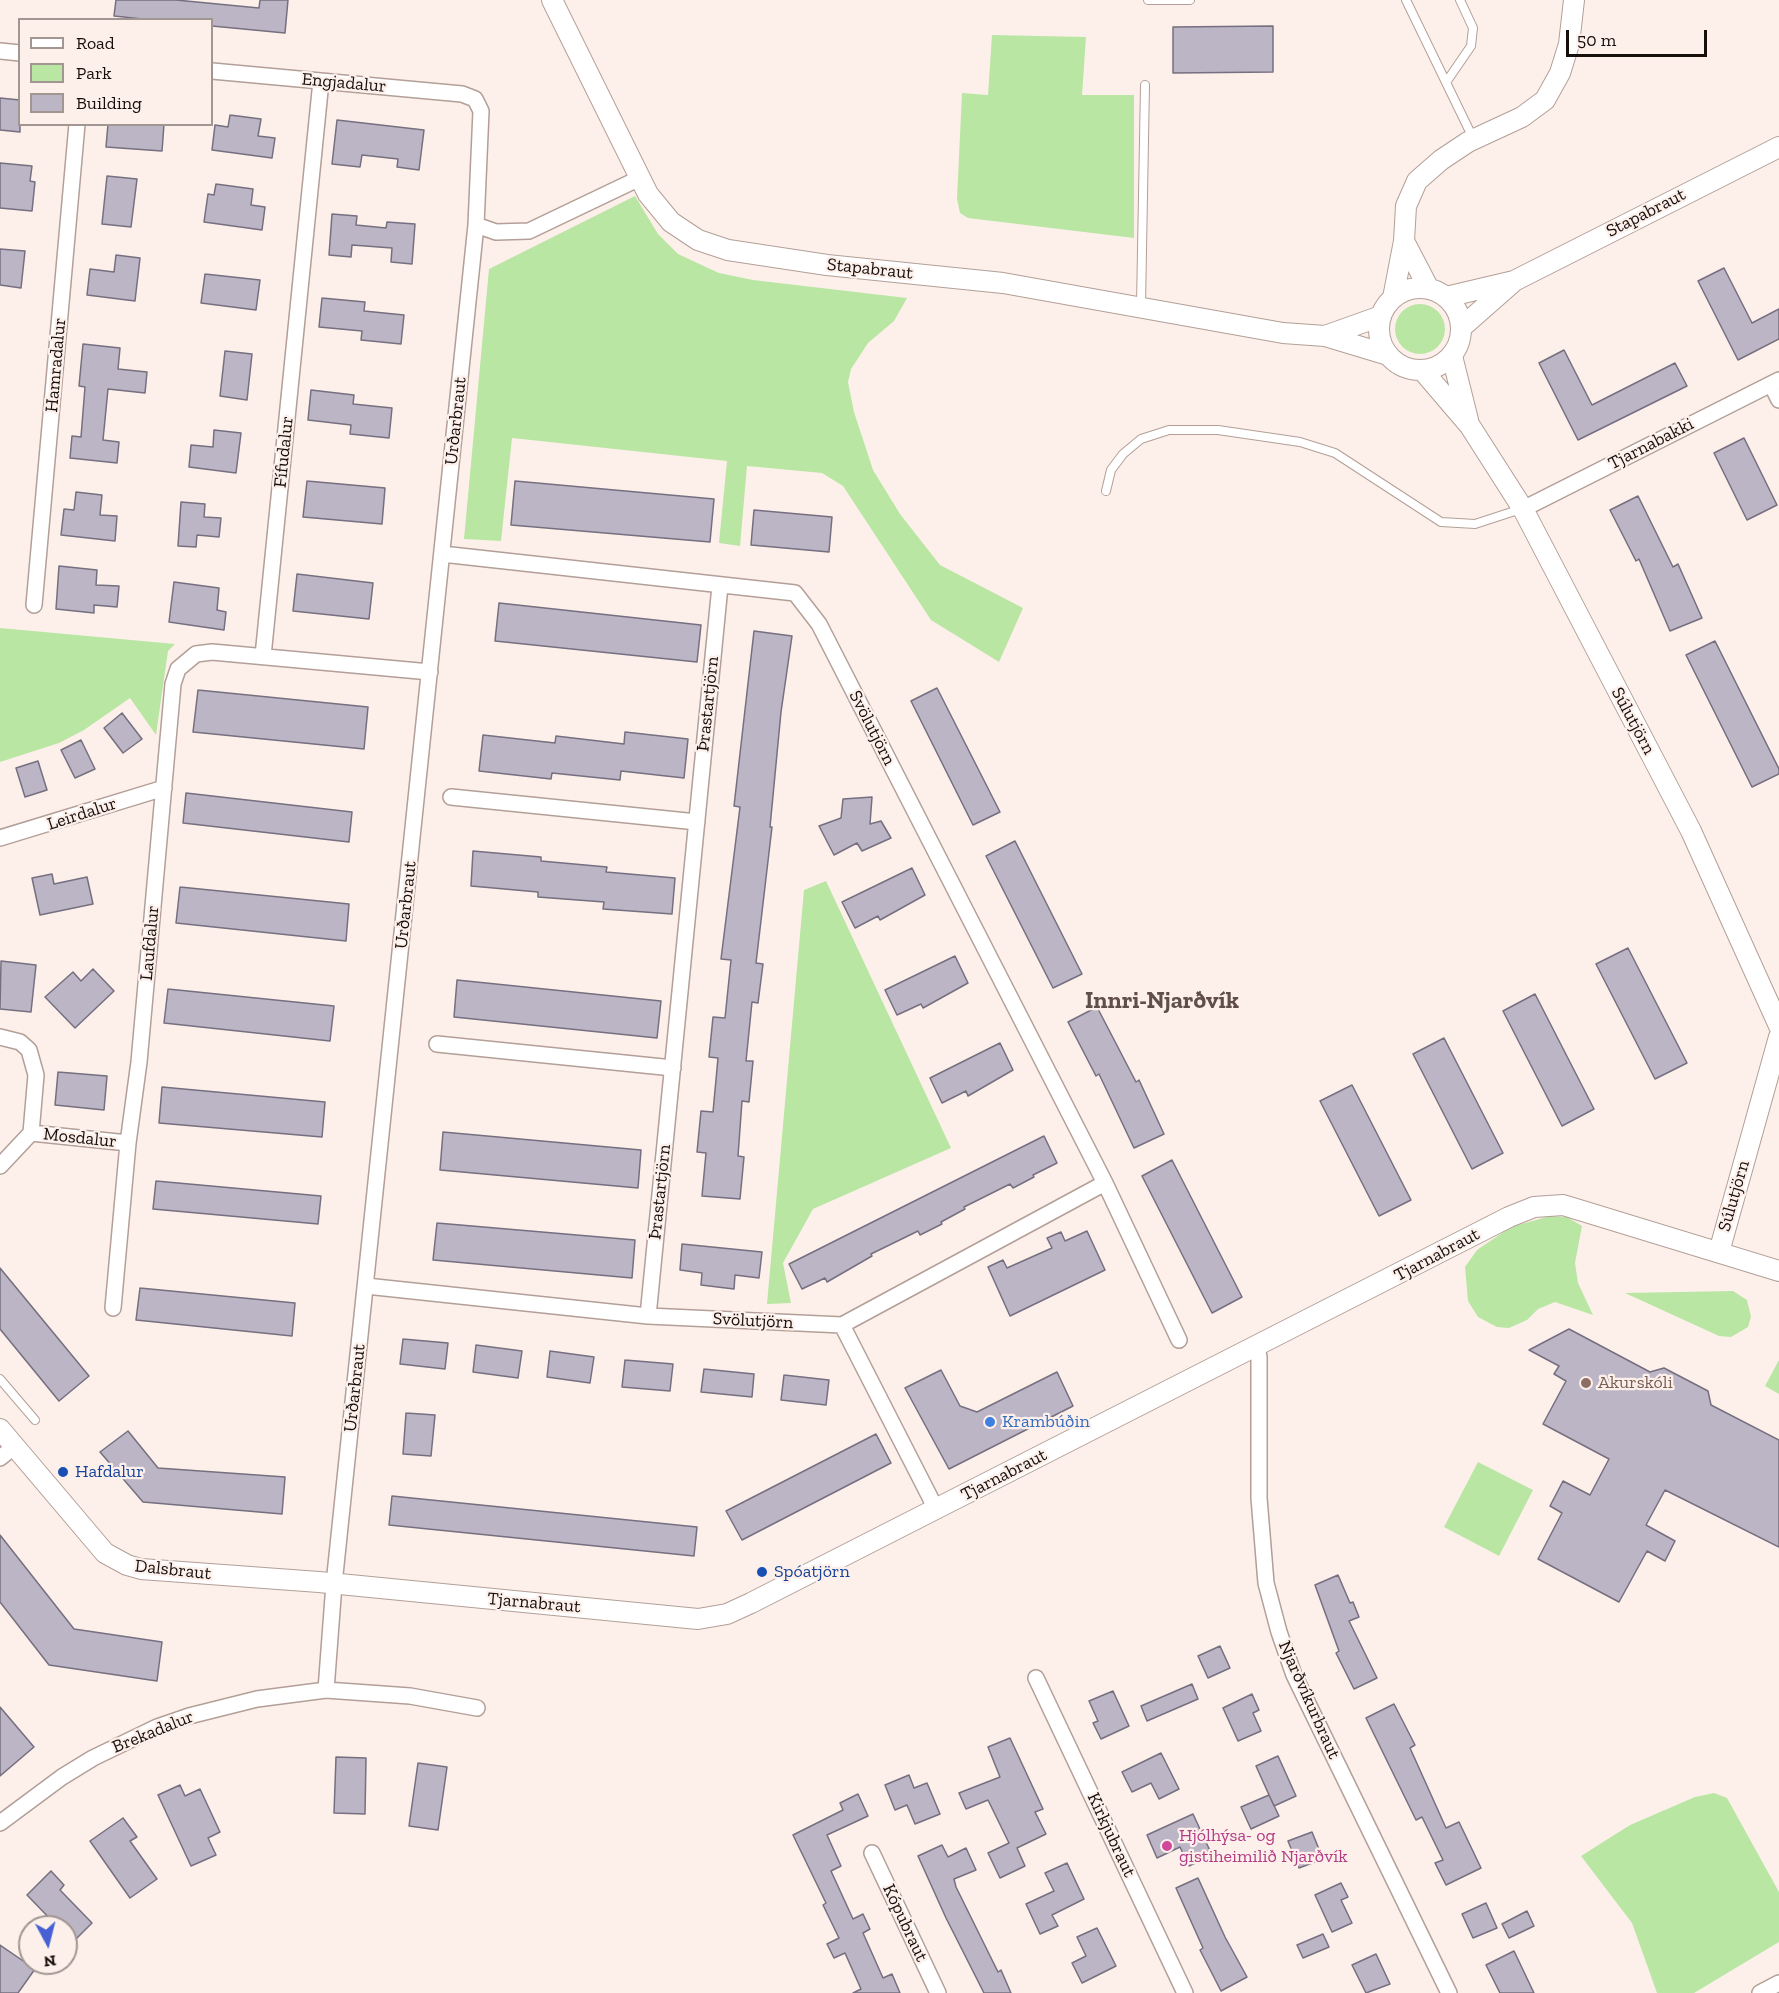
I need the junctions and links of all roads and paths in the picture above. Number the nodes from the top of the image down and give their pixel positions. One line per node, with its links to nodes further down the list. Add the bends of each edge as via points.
1 (552, 0): 17 (street, Stapabraut)
2 (1148, 0): 3 (lane)
3 (1190, 0)
4 (1406, 0): 11 (lane)
5 (1460, 0): 11 (lane, via 1473,28 1471,46)
6 (1574, 0): 15 (street, via 1569,44 1560,73 1545,100 1522,117)
7 (0, 51): 8 (street)
8 (18, 53)
9 (213, 71): 10 (street, Engjadalur)
10 (321, 81): 13 (street, Engjadalur, via 462,94); 38 (street, Fífudalur)
11 (1447, 81): 15 (lane)
12 (1145, 85): 23 (lane)
13 (475, 99): 18 (street, Urðarbraut, via 481,111)
14 (77, 126): 37 (street, Hamradalur)
15 (1474, 139): 19 (street, via 1417,181 1407,206)
16 (1779, 147): 20 (street, Stapabraut)
17 (640, 177): 18 (street, via 530,231 496,232); 23 (street, Stapabraut, via 658,209 671,222 712,246 827,265 1003,283)
18 (476, 225): 35 (street, Urðarbraut)
19 (1404, 241): 21 (street); 22 (street)
20 (1514, 281): 21 (street, Stapabraut); 25 (street, Stapabraut)
21 (1438, 293): 22 (street, Stapabraut, via 1404,291); 25 (street, via 1460,316)
22 (1393, 298): 24 (street)
23 (1141, 307): 26 (street, Stapabraut, via 1283,333)
24 (1381, 316): 26 (street, Stapabraut); 27 (street, via 1381,343)
25 (1462, 327): 28 (street)
26 (1325, 336): 27 (street, Stapabraut)
27 (1388, 355): 29 (street, Stapabraut, via 1410,370)
28 (1452, 356): 29 (street); 32 (street, Súlutjörn)
29 (1423, 371): 32 (street, Súlutjörn)
30 (1775, 382): 31 (street); 34 (street, Tjarnabakki)
31 (1779, 400)
32 (1470, 426): 34 (street, Súlutjörn)
33 (1106, 491): 34 (lane, via 1111,470 1141,440 1169,430 1218,430 1300,442 1335,453 1441,522 1475,524)
34 (1523, 509): 44 (street, Súlutjörn, via 1691,831)
35 (442, 554): 36 (street, Svölutjörn); 39 (street, Urðarbraut)
36 (720, 586): 42 (street, Þrastartjörn); 52 (street, Svölutjörn, via 795,593 819,624)
37 (34, 605)
38 (263, 656): 39 (street); 40 (street, Laufdalur, via 204,652 189,658 178,669 173,684)
39 (430, 672): 55 (street, Urðarbraut)
40 (164, 788): 43 (street, Leirdalur); 50 (street, Laufdalur)
41 (451, 797): 42 (street)
42 (697, 822): 48 (street, Þrastartjörn)
43 (0, 838)
44 (1779, 1026)
45 (0, 1037): 49 (street, Mosdalur, via 20,1042 33,1058 36,1075)
46 (1779, 1037): 53 (street, Súlutjörn)
47 (437, 1044): 48 (street)
48 (673, 1068): 57 (street, Þrastartjörn)
49 (31, 1133): 50 (street, Mosdalur); 51 (street, Mosdalur)
50 (128, 1143): 56 (street, Laufdalur)
51 (0, 1166)
52 (1105, 1183): 58 (street); 59 (street, Svölutjörn)
53 (1719, 1252): 54 (street, Tjarnabraut); 60 (street, Tjarnabraut, via 1563,1205 1534,1207)
54 (1779, 1271)
55 (366, 1286): 57 (street, Svölutjörn); 66 (street, Urðarbraut)
56 (113, 1308)
57 (648, 1316): 58 (street, Svölutjörn)
58 (842, 1325): 65 (street)
59 (1179, 1340)
60 (1257, 1348): 65 (street, Tjarnabraut); 75 (street, Njarðvíkurbraut, via 1260,1509 1266,1583 1279,1632 1294,1674)
61 (0, 1379): 62 (lane)
62 (35, 1420)
63 (0, 1429): 64 (street, Dalsbraut)
64 (7, 1452): 66 (street, Dalsbraut, via 114,1560 141,1569)
65 (936, 1509): 66 (street, Tjarnabraut, via 751,1603 727,1614 698,1619)
66 (334, 1584): 68 (street)
67 (1036, 1678): 74 (street, Kirkjubraut)
68 (326, 1690): 69 (street, Brekadalur, via 410,1696); 70 (street, Brekadalur, via 257,1699 157,1727 69,1772)
69 (477, 1708)
70 (1, 1819)
71 (872, 1853): 73 (street, Kópubraut)
72 (1779, 1983): 76 (street)
73 (938, 1993)
74 (1185, 1993)
75 (1449, 1993)
76 (1760, 1993)

